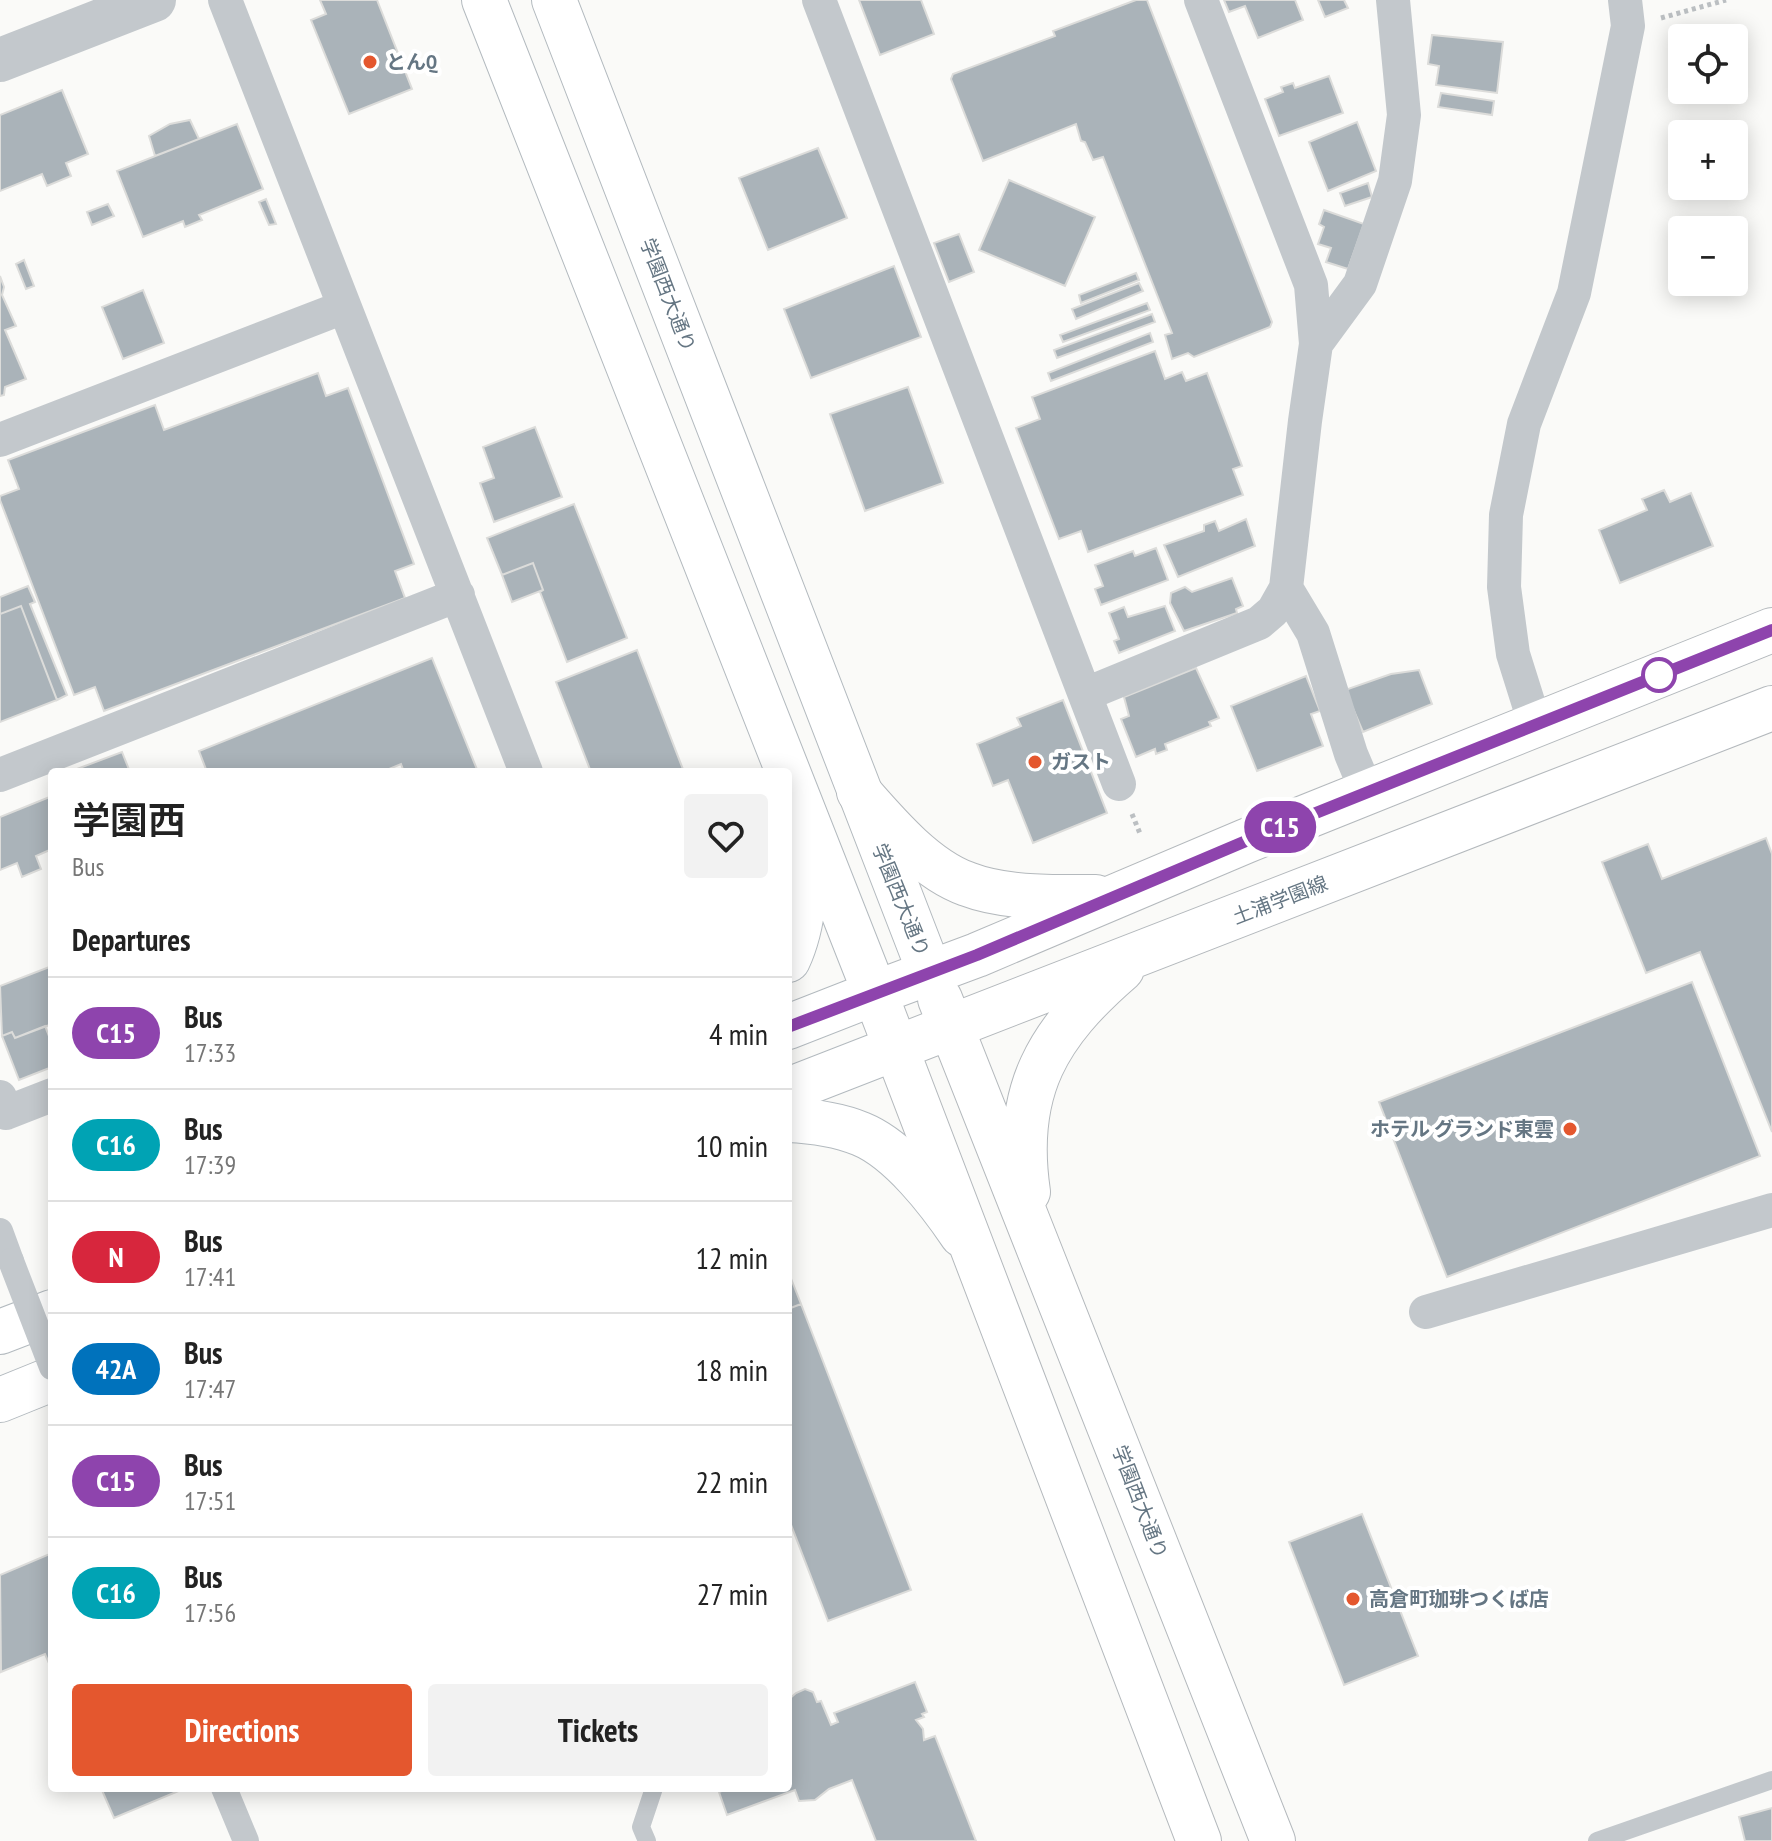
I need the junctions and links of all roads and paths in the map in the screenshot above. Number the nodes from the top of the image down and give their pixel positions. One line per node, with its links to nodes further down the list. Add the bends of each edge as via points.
1 (154, 0): 10 (street)
2 (225, 0): 11 (street)
3 (484, 0): 21 (main road)
4 (554, 0): 25 (main road, 学園西大通り)
5 (819, 0): 17 (street)
6 (1201, 0): 12 (street, via 1311,285)
7 (1393, 0): 12 (street, via 1404,115 1395,181 1360,284)
8 (1726, 0): 9 (path)
9 (1627, 13): 19 (street, via 1574,293 1524,424 1506,515 1506,600 1513,654)
10 (0, 60)
11 (344, 307): 13 (street); 15 (street)
12 (1316, 344): 14 (street)
13 (0, 440)
14 (1286, 588): 17 (street, via 1259,623); 26 (street, via 1313,633)
15 (458, 595): 20 (street); 22 (street)
16 (1772, 630): 19 (main road)
17 (1086, 694): 24 (street)
18 (1772, 708): 30 (main road, 土浦学園線)
19 (1535, 724): 26 (main road)
20 (524, 768)
21 (786, 768)
22 (0, 775)
23 (792, 782): 27 (main road)
24 (1119, 784)
25 (859, 792): 28 (main road, via 894,833 965,884 1006,893); 31 (main road, 学園西大通り)
26 (1367, 792): 28 (main road)
27 (806, 817): 29 (main road, via 806,879); 32 (main road)
28 (1111, 897): 31 (main road)
29 (792, 945)
30 (1139, 955): 34 (main road, 土浦学園線); 42 (main road, via 1067,1023 1043,1060 1026,1139)
31 (930, 973): 32 (main road); 34 (main road, 学園西大通り)
32 (875, 993): 33 (main road); 35 (main road)
33 (792, 1025)
34 (952, 1028): 35 (main road, 土浦学園線); 42 (main road, 学園西大通り)
35 (896, 1048): 36 (main road, 土浦学園線); 43 (main road)
36 (792, 1088)
37 (0, 1097): 38 (street, via 6,1113)
38 (48, 1097)
39 (792, 1121): 43 (main road, via 834,1126 872,1140 928,1189)
40 (1772, 1210): 44 (street)
41 (0, 1231): 47 (street, bridge)
42 (1035, 1239): 56 (main road, 学園西大通り)
43 (979, 1260): 55 (main road)
44 (1426, 1312)
45 (48, 1314): 46 (main road)
46 (0, 1332)
47 (48, 1357)
48 (48, 1381): 49 (main road)
49 (0, 1400)
50 (1772, 1780): 57 (lane)
51 (226, 1792): 53 (street)
52 (653, 1792): 54 (lane, via 641,1827)
53 (246, 1841)
54 (647, 1841)
55 (1199, 1841)
56 (1273, 1841)
57 (1597, 1841)

